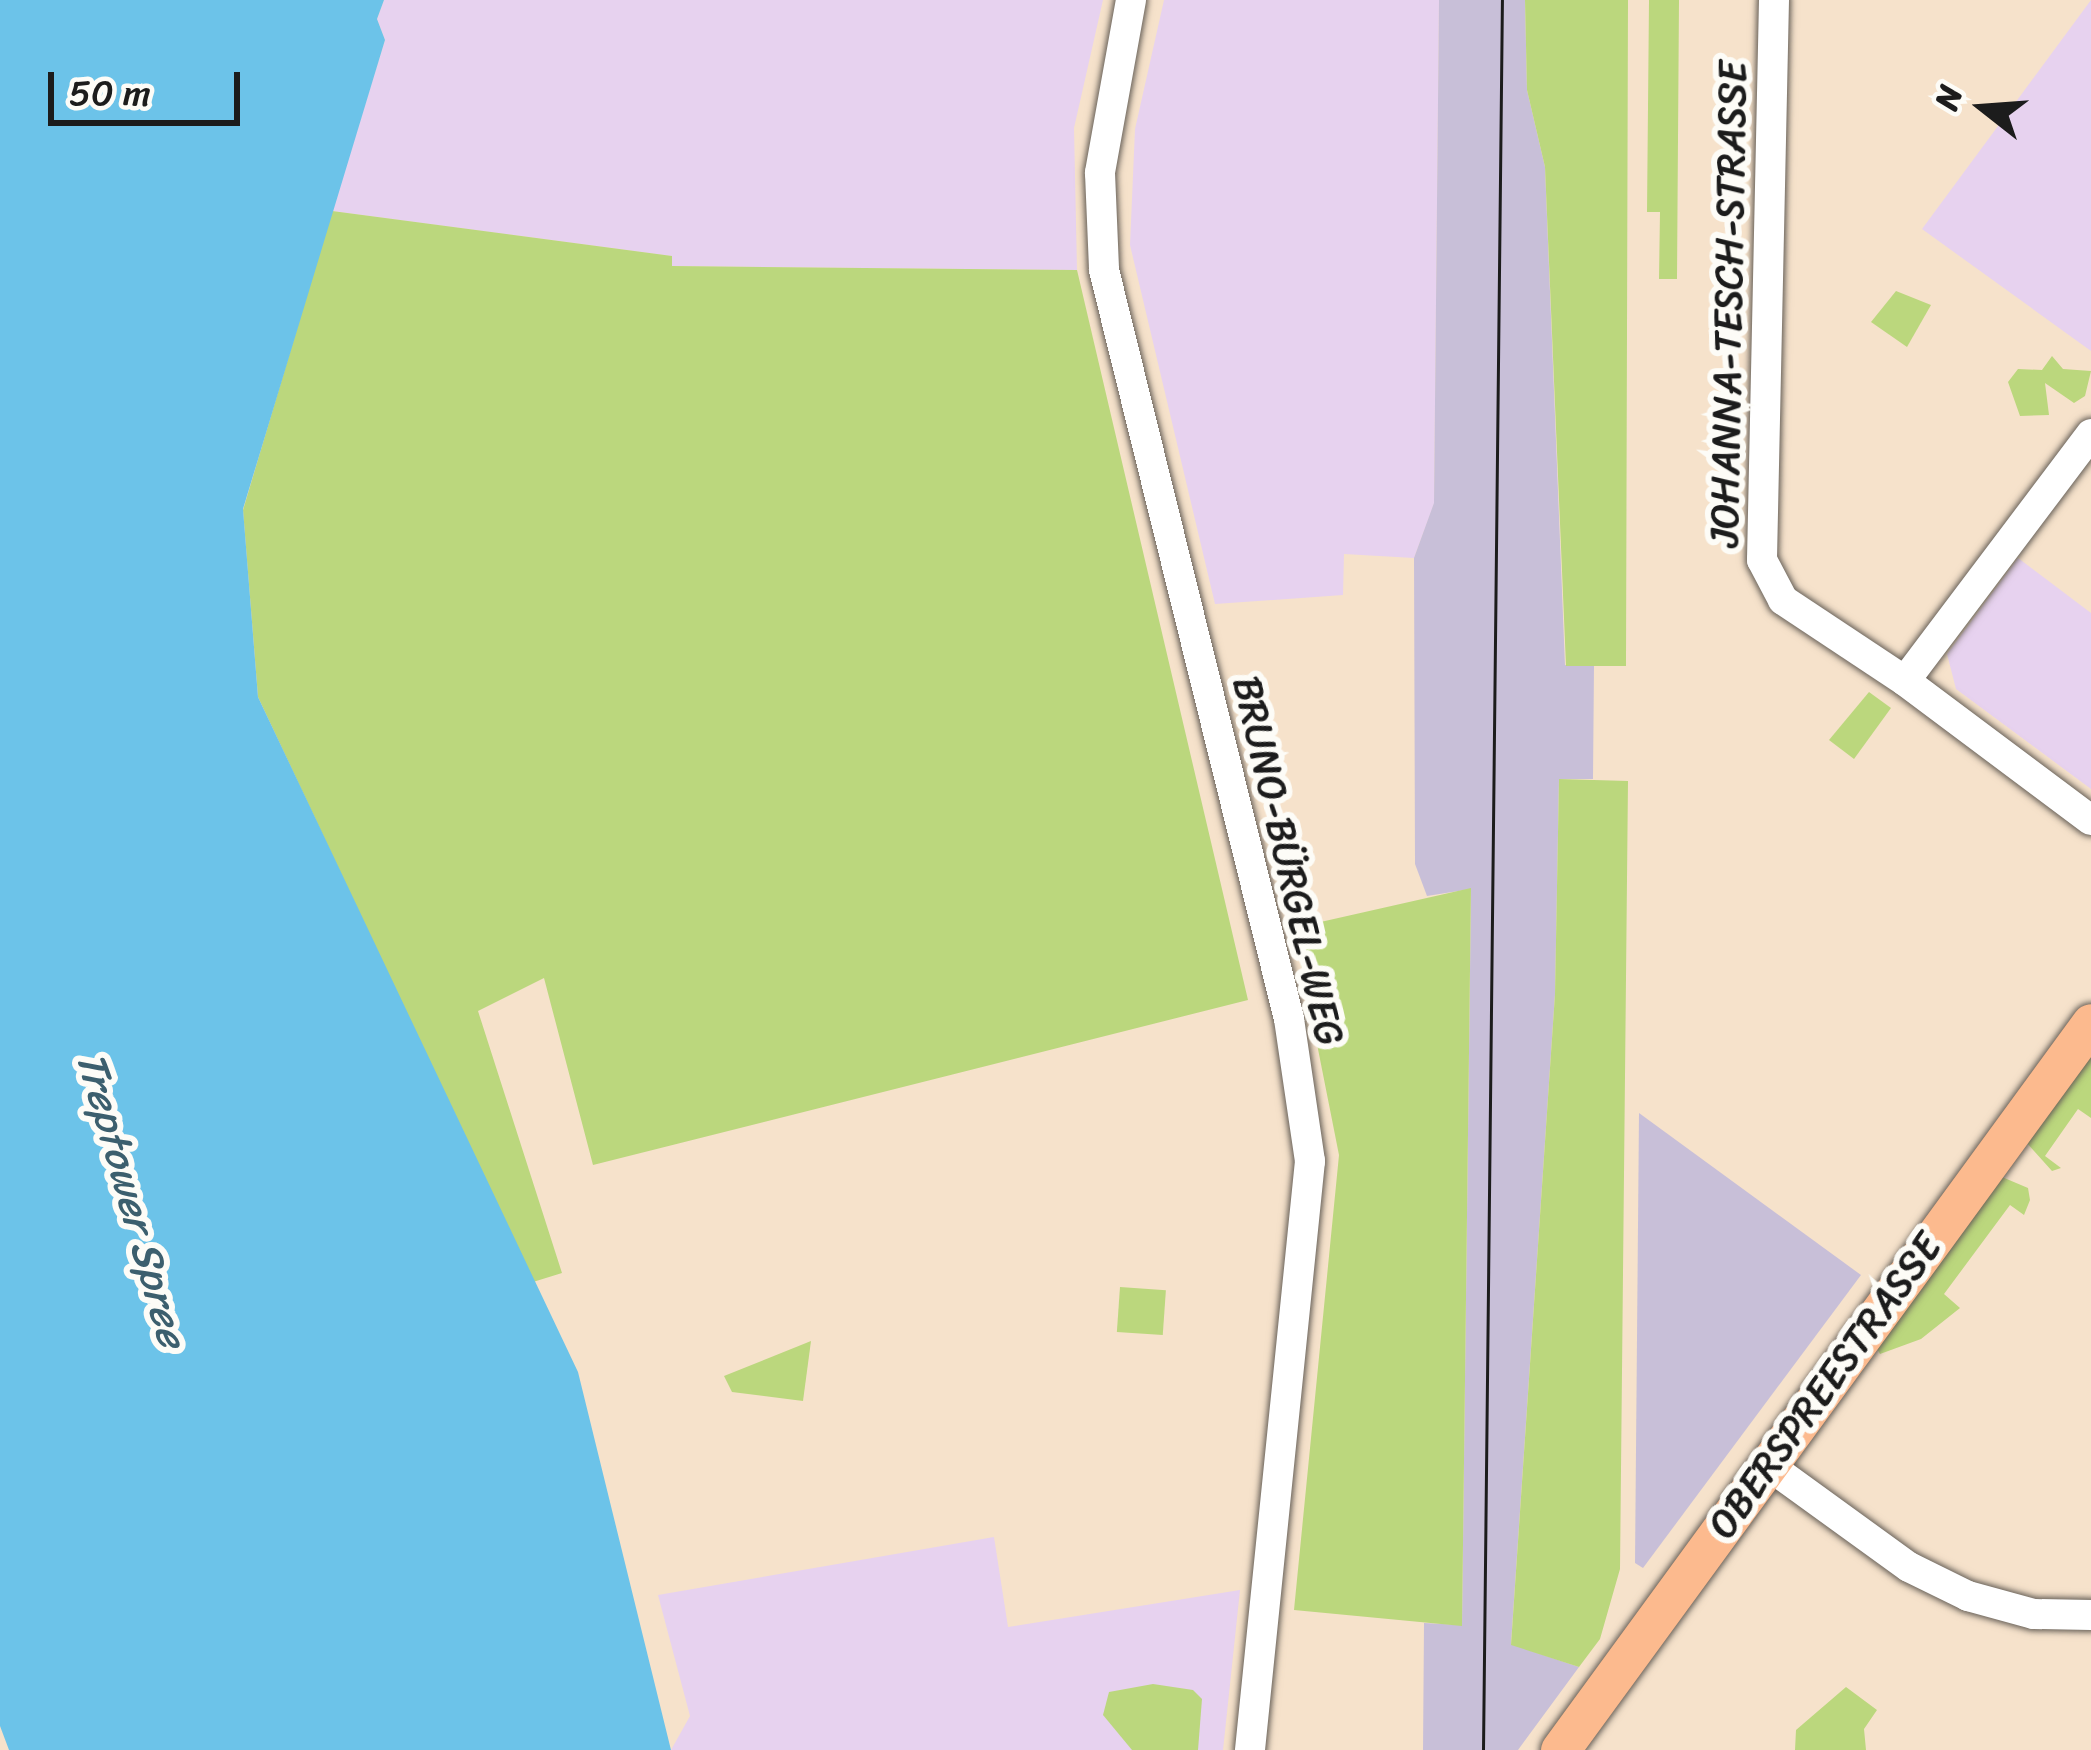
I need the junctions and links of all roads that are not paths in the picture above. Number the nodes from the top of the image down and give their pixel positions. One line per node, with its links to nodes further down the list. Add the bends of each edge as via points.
1 (1131, 0): 10 (street, BRUNO-BÜRGEL-WEG, via 1102,155 1103,270 1289,1019 1310,1161)
2 (1774, 0): 4 (street, JOHANNA-TESCH-STRASSE, via 1762,560 1783,600)
3 (2091, 434): 4 (street)
4 (1905, 681): 5 (street, JOHANNA-TESCH-STRASSE)
5 (2091, 820)
6 (2091, 1023): 7 (main road, OBERSPREESTRASSE)
7 (1768, 1465): 8 (street, via 1909,1567 1968,1596 2034,1614); 9 (main road, OBERSPREESTRASSE)
8 (2091, 1615)
9 (1562, 1749)
10 (1250, 1750)

